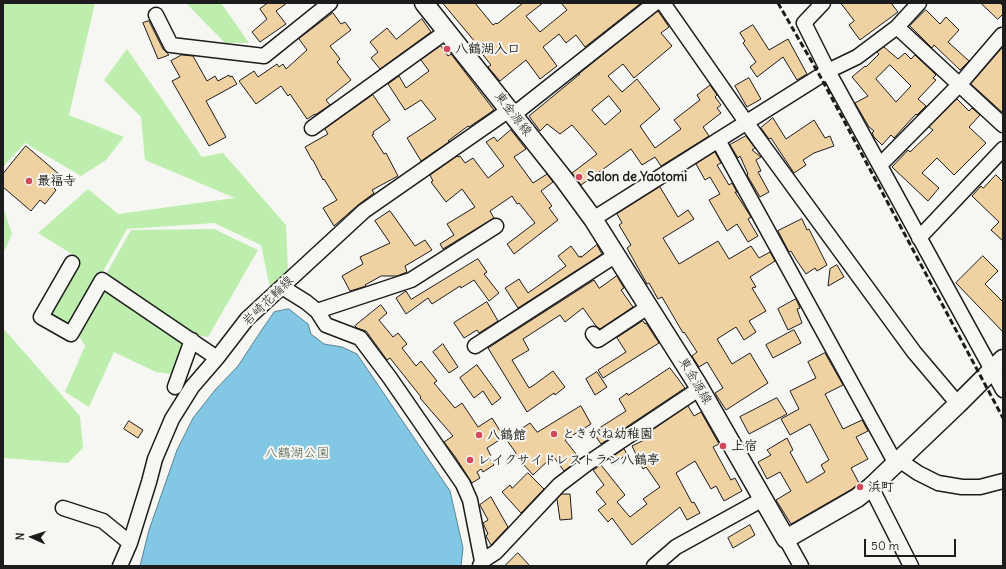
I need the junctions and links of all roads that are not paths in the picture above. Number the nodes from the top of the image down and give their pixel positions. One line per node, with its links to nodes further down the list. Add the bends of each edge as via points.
1 (330, 3): 7 (street, via 264,56 171,45)
2 (424, 3): 9 (main road, 東金源線)
3 (655, 3): 13 (street, 岩崎花輪線)
4 (663, 3): 14 (street)
5 (823, 3): 11 (street, via 804,22)
6 (919, 3): 8 (street)
7 (156, 15)
8 (897, 26): 11 (street, via 857,57); 12 (street)
9 (447, 31): 13 (main road, 東金源線); 16 (street)
10 (1002, 35): 12 (street)
11 (828, 71): 14 (street); 19 (street)
12 (960, 84): 15 (street); 19 (street)
13 (511, 112): 20 (main road, 東金源線); 25 (street, 岩崎花輪線, via 364,211)
14 (746, 122): 17 (street); 36 (street, via 914,352)
15 (1003, 126)
16 (312, 128)
17 (718, 140): 20 (street); 37 (street)
18 (1003, 149): 22 (street)
19 (880, 165): 22 (street)
20 (593, 219): 23 (main road, 東金源線)
21 (496, 226): 27 (street, via 411,280)
22 (919, 238): 32 (street)
23 (616, 255): 26 (main road, 東金源線); 30 (street)
24 (72, 263): 29 (street, via 40,317 71,334 102,280)
25 (282, 287): 27 (street); 31 (street, 岩崎花輪線, via 246,319)
26 (648, 307): 28 (street, via 598,340); 34 (main road, 東金源線)
27 (317, 311): 44 (street, via 326,325 360,338 462,484 470,500)
28 (593, 334)
29 (192, 340): 31 (street); 33 (street)
30 (475, 346)
31 (217, 358): 43 (street, 岩崎花輪線, via 192,387 172,419 155,459)
32 (997, 364): 35 (street); 36 (main road)
33 (175, 387)
34 (700, 389): 40 (main road, 東金源線); 44 (street, via 559,485 496,552)
35 (1003, 390)
36 (958, 404): 37 (main road)
37 (898, 462): 38 (street, via 938,483 980,487); 39 (main road)
38 (1003, 481)
39 (872, 487): 42 (main road); 48 (street)
40 (763, 499): 42 (main road, 東金源線); 46 (street, via 676,547)
41 (63, 508): 43 (street, via 102,520)
42 (786, 539): 47 (street)
43 (130, 543): 45 (street, 岩崎花輪線)
44 (481, 563)
45 (120, 566)
46 (654, 566)
47 (801, 566)
48 (911, 566)

